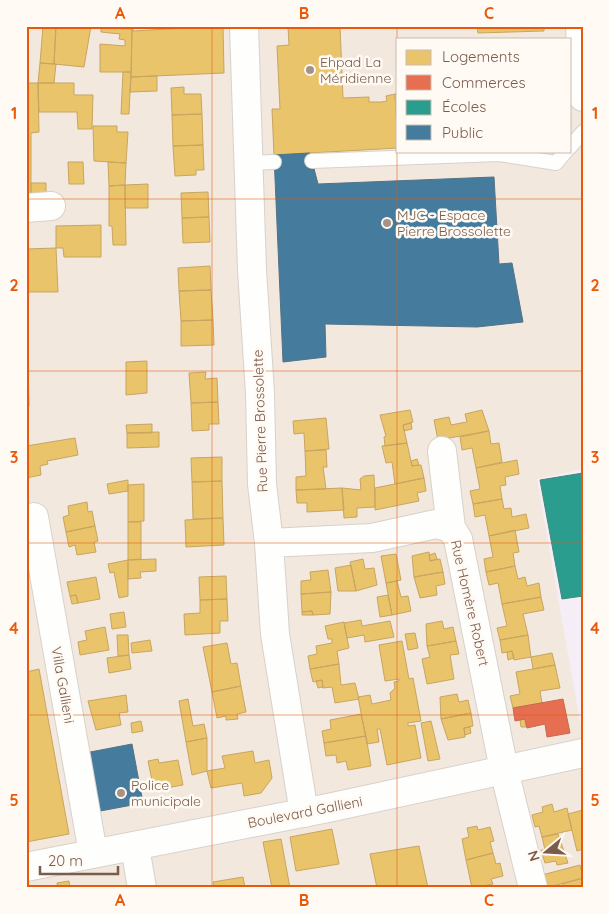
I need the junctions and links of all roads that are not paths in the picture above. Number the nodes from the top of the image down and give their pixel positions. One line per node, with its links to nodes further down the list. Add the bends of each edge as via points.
1 (244, 26): 11 (street, Rue Pierre Brossolette, via 262,163 252,270 262,484)
2 (580, 26): 3 (street)
3 (583, 97)
4 (583, 132): 5 (lane)
5 (572, 145)
6 (565, 152): 7 (lane, via 556,163 499,154)
7 (312, 161)
8 (442, 451): 10 (street)
9 (34, 517): 16 (street, Villa Gallieni)
10 (451, 528): 11 (street, Rue Homère Robert, via 436,524 372,538); 13 (street, Rue Homère Robert, via 458,539)
11 (269, 543): 14 (street, Rue Pierre Brossolette, via 275,634)
12 (583, 753): 13 (street, Boulevard Gallieni)
13 (504, 770): 14 (street, Boulevard Gallieni); 19 (street, Rue Homère Robert)
14 (304, 813): 15 (street, Boulevard Gallieni)
15 (134, 846): 16 (street, Boulevard Gallieni); 18 (street)
16 (93, 854): 17 (street, Boulevard Gallieni)
17 (26, 867)
18 (142, 888)
19 (533, 888)

